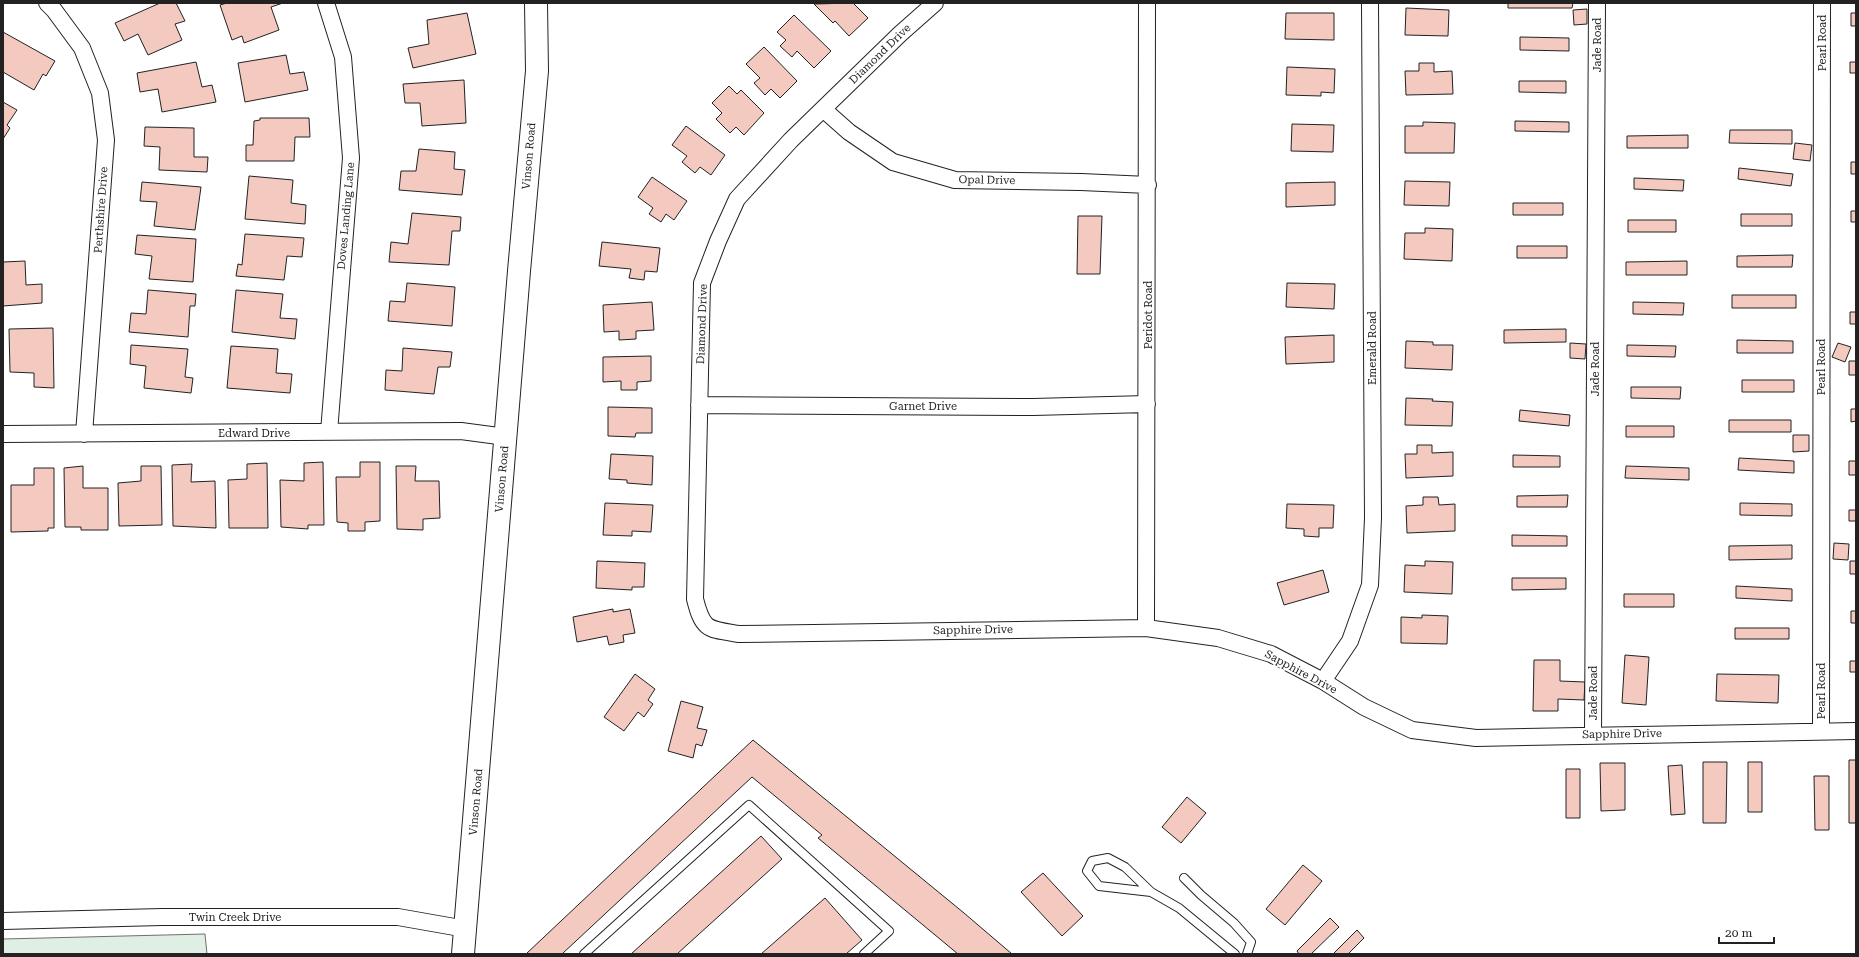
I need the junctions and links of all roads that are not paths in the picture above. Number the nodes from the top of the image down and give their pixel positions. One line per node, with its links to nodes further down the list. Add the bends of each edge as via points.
1 (47, 3): 15 (street, Perthshire Drive, via 82,48 100,93 106,140)
2 (326, 3): 13 (street, Doves Landing Lane, via 343,57 350,158)
3 (536, 3): 16 (street, Vinson Road, via 537,71)
4 (935, 3): 9 (street, Diamond Drive)
5 (1147, 3): 10 (street, Peridot Road)
6 (1370, 3): 19 (street, Emerald Road, via 1373,518 1370,585 1350,641)
7 (1597, 3): 22 (street, Jade Road)
8 (1822, 3): 21 (street, Pearl Road)
9 (823, 109): 10 (street, Opal Drive, via 849,132 893,162 956,180); 12 (street, Diamond Drive, via 737,199 718,241 702,283)
10 (1148, 185): 11 (street, Peridot Road)
11 (1147, 404): 12 (street, Garnet Drive, via 1033,407); 17 (street, Peridot Road)
12 (699, 405): 18 (street, Diamond Drive, via 695,599 700,620 713,630)
13 (328, 432): 15 (street, Edward Drive); 16 (street, Edward Drive, via 461,432)
14 (3, 434): 15 (street, Edward Drive)
15 (84, 434)
16 (506, 437): 26 (street, Vinson Road)
17 (1146, 628): 18 (street, Sapphire Drive); 19 (street, Sapphire Drive, via 1218,638 1271,654)
18 (739, 634)
19 (1323, 681): 22 (street, Sapphire Drive, via 1364,707 1412,730 1476,738)
20 (1856, 730): 21 (street, Sapphire Drive)
21 (1821, 731): 22 (street, Sapphire Drive)
22 (1593, 734)
23 (1184, 878): 31 (lane, via 1251,942)
24 (1151, 892): 24 (lane, via 1099,886 1087,870 1092,861 1108,858 1125,867); 30 (lane, via 1179,908)
25 (3, 920): 26 (street, Twin Creek Drive, via 169,916 398,916)
26 (466, 929): 27 (street, Vinson Road)
27 (463, 954)
28 (584, 954): 29 (lane, via 750,805 889,931)
29 (864, 954)
30 (1236, 954)
31 (1248, 954)

